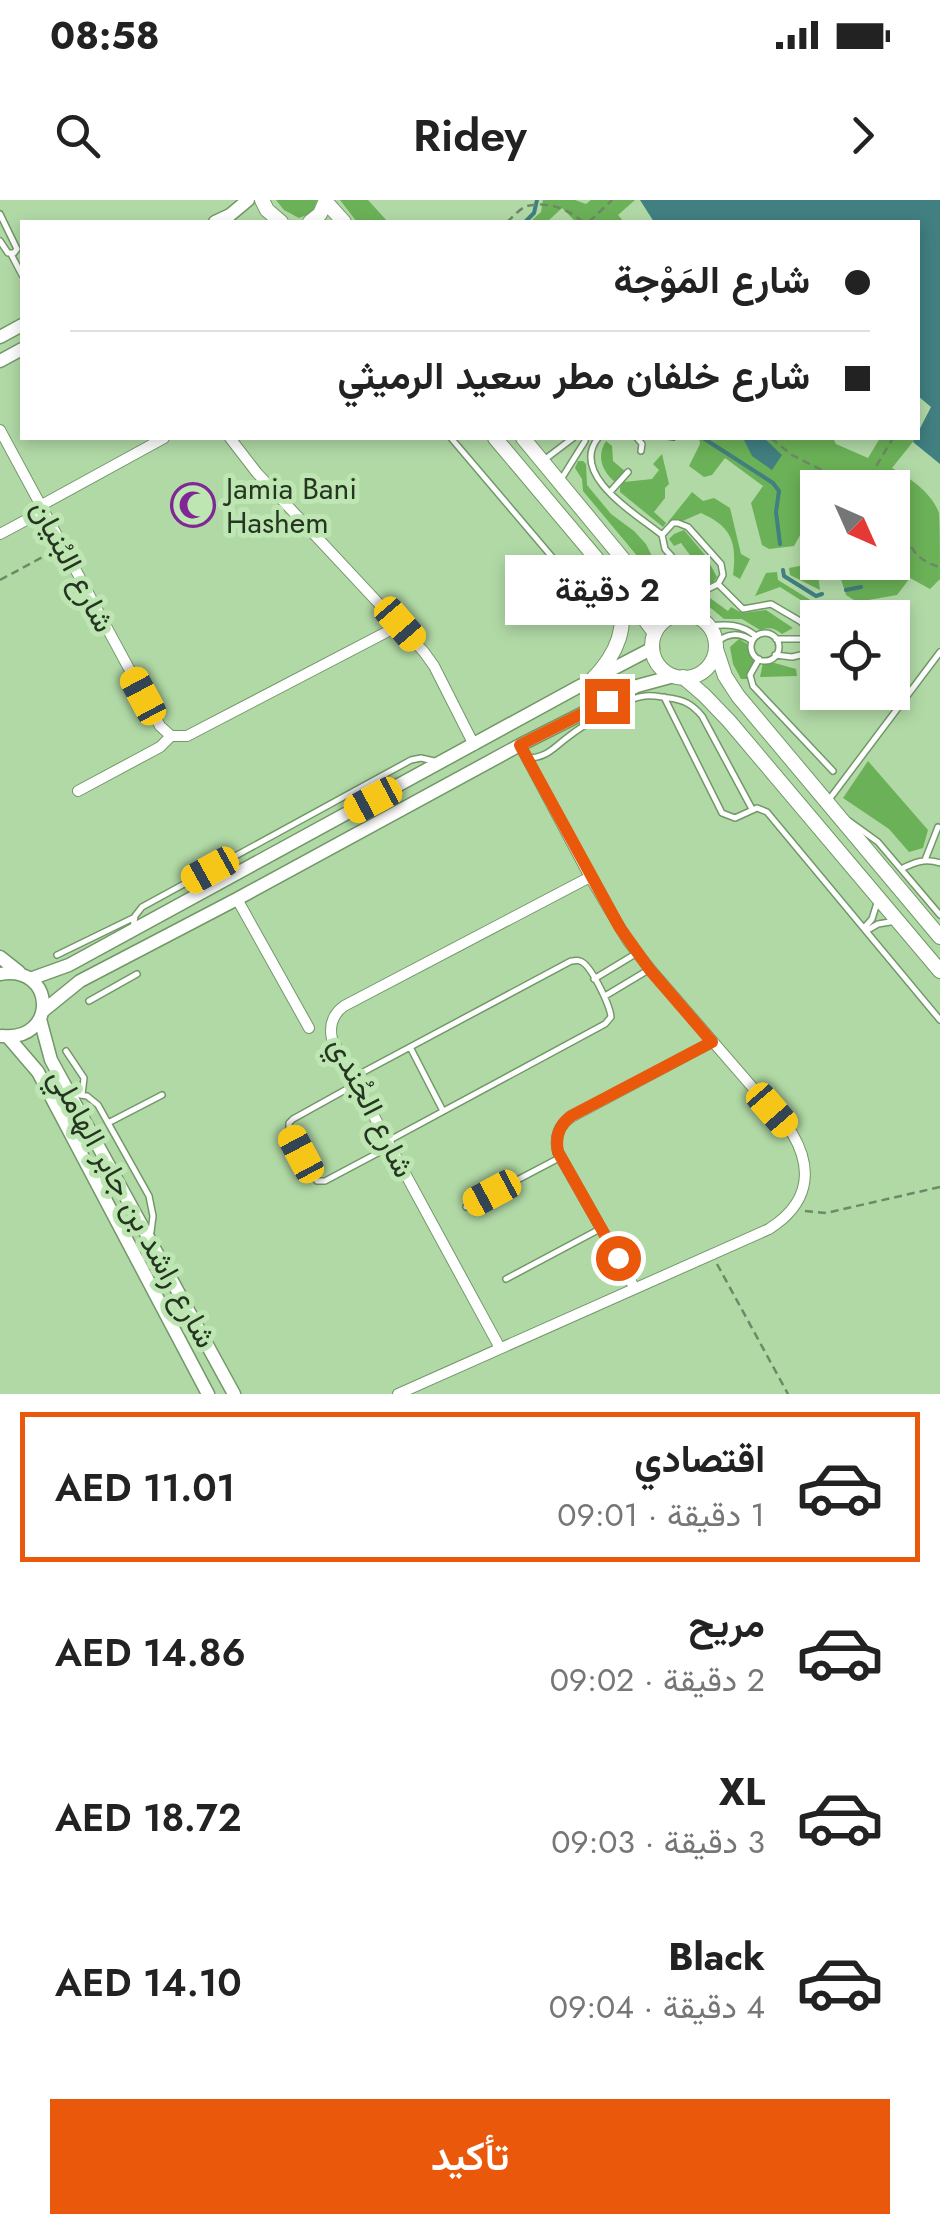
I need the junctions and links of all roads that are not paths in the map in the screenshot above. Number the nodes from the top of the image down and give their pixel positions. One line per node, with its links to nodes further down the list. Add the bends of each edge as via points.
1 (248, 200): 5 (street)
2 (262, 200): 6 (main road)
3 (326, 201): 7 (main road)
4 (0, 214): 9 (lane, via 17,246)
5 (219, 220)
6 (278, 220)
7 (342, 220)
8 (0, 241): 9 (lane)
9 (11, 254): 10 (lane)
10 (20, 271)
11 (0, 430): 28 (street, شارع البُنيان)
12 (161, 440): 28 (street)
13 (231, 440): 36 (street)
14 (452, 440): 34 (lane)
15 (497, 440): 31 (main road)
16 (524, 440): 24 (main road)
17 (570, 440): 24 (lane)
18 (582, 440): 26 (lane)
19 (584, 440): 22 (lane)
20 (596, 440): 22 (lane)
21 (639, 440): 23 (lane)
22 (591, 447): 27 (lane, via 594,473)
23 (641, 452)
24 (542, 461): 26 (main road)
25 (628, 472): 27 (lane)
26 (559, 481): 33 (main road, via 642,582)
27 (610, 492): 30 (lane)
28 (42, 508): 29 (street); 50 (street, شارع البُنيان)
29 (0, 534)
30 (662, 534): 32 (lane, via 665,549 698,586); 32 (lane, via 673,524 688,526 721,564)
31 (617, 583): 41 (main road); 48 (main road, via 623,626 606,666)
32 (718, 584): 35 (lane, via 743,610 771,604)
33 (683, 614): 37 (main road); 41 (main road, via 666,620)
34 (603, 617)
35 (800, 621)
36 (400, 624): 50 (street, via 187,736); 51 (street, via 434,666)
37 (709, 626): 38 (lane, via 739,626); 42 (main road)
38 (754, 639): 39 (lane, via 764,633); 42 (lane, via 724,636); 46 (lane, via 752,653)
39 (776, 639): 40 (lane); 45 (lane)
40 (800, 639)
41 (654, 641): 47 (main road, via 659,665); 48 (street)
42 (716, 646): 47 (main road, via 702,672); 55 (main road, via 738,696)
43 (940, 652): 55 (lane)
44 (800, 655): 45 (lane)
45 (775, 656): 46 (lane)
46 (759, 660): 53 (lane, via 752,686)
47 (679, 677): 52 (street, via 636,686); 62 (main road, via 704,694)
48 (591, 681): 51 (street)
49 (664, 698): 52 (lane, via 629,700 550,753); 56 (lane, via 698,711); 56 (lane, via 722,813 734,818)
50 (171, 736): 54 (street)
51 (474, 745): 68 (street)
52 (524, 751): 61 (street); 63 (street)
53 (833, 771)
54 (78, 791)
55 (832, 807): 60 (lane, via 870,834); 67 (main road)
56 (752, 809): 66 (lane, via 767,812)
57 (938, 827): 58 (lane)
58 (925, 860): 59 (lane); 60 (lane)
59 (940, 862)
60 (901, 869): 64 (lane)
61 (590, 877): 69 (street); 89 (street, شارع الجُندي, via 339,1010 331,1033)
62 (876, 895): 65 (main road); 66 (lane)
63 (238, 899): 73 (street); 84 (street)
64 (940, 915)
65 (898, 921): 66 (lane); 74 (main road)
66 (865, 929): 83 (lane)
67 (940, 937)
68 (100, 941): 71 (lane); 77 (street, via 60,970)
69 (637, 954): 72 (street); 78 (lane)
70 (0, 956): 77 (street)
71 (57, 956)
72 (650, 970): 80 (lane); 86 (street)
73 (100, 971): 79 (lane); 82 (street)
74 (940, 971)
75 (0, 974): 77 (street)
76 (138, 974): 79 (lane)
77 (26, 976): 82 (street, شارع راشد بن جابر الهاملي, via 41,993)
78 (594, 979): 80 (lane); 87 (lane, via 584,962 571,962)
79 (110, 989): 81 (lane)
80 (604, 996): 92 (lane, via 611,1012 605,1024)
81 (88, 1000)
82 (41, 1015): 85 (street, via 27,1033); 90 (street, شارع راشد بن جابر الهاملي, via 51,1060)
83 (940, 1020)
84 (308, 1028)
85 (3, 1036): 102 (street, شارع راشد بن جابر الهاملي, via 38,1072)
86 (712, 1042): 95 (street, via 566,1120 556,1140); 100 (street, via 792,1133 805,1178 796,1205 769,1230)
87 (410, 1047): 89 (lane); 92 (lane)
88 (66, 1051): 90 (lane, via 84,1078)
89 (354, 1080): 94 (street, شارع الجُندي); 94 (lane, via 289,1123 312,1176 326,1181)
90 (76, 1094): 93 (lane, via 95,1101); 98 (street, شارع راشد بن جابر الهاملي)
91 (162, 1095): 93 (lane)
92 (443, 1111): 94 (lane)
93 (108, 1123): 98 (lane, via 152,1202)
94 (389, 1144): 101 (street, شارع الجُندي)
95 (560, 1157): 96 (lane); 97 (street)
96 (466, 1207)
97 (601, 1228): 99 (lane); 100 (street)
98 (150, 1240): 103 (street, شارع راشد بن جابر الهاملي)
99 (506, 1279)
100 (634, 1287): 101 (street)
101 (500, 1348): 104 (street)
102 (208, 1394)
103 (234, 1394)
104 (398, 1394)

